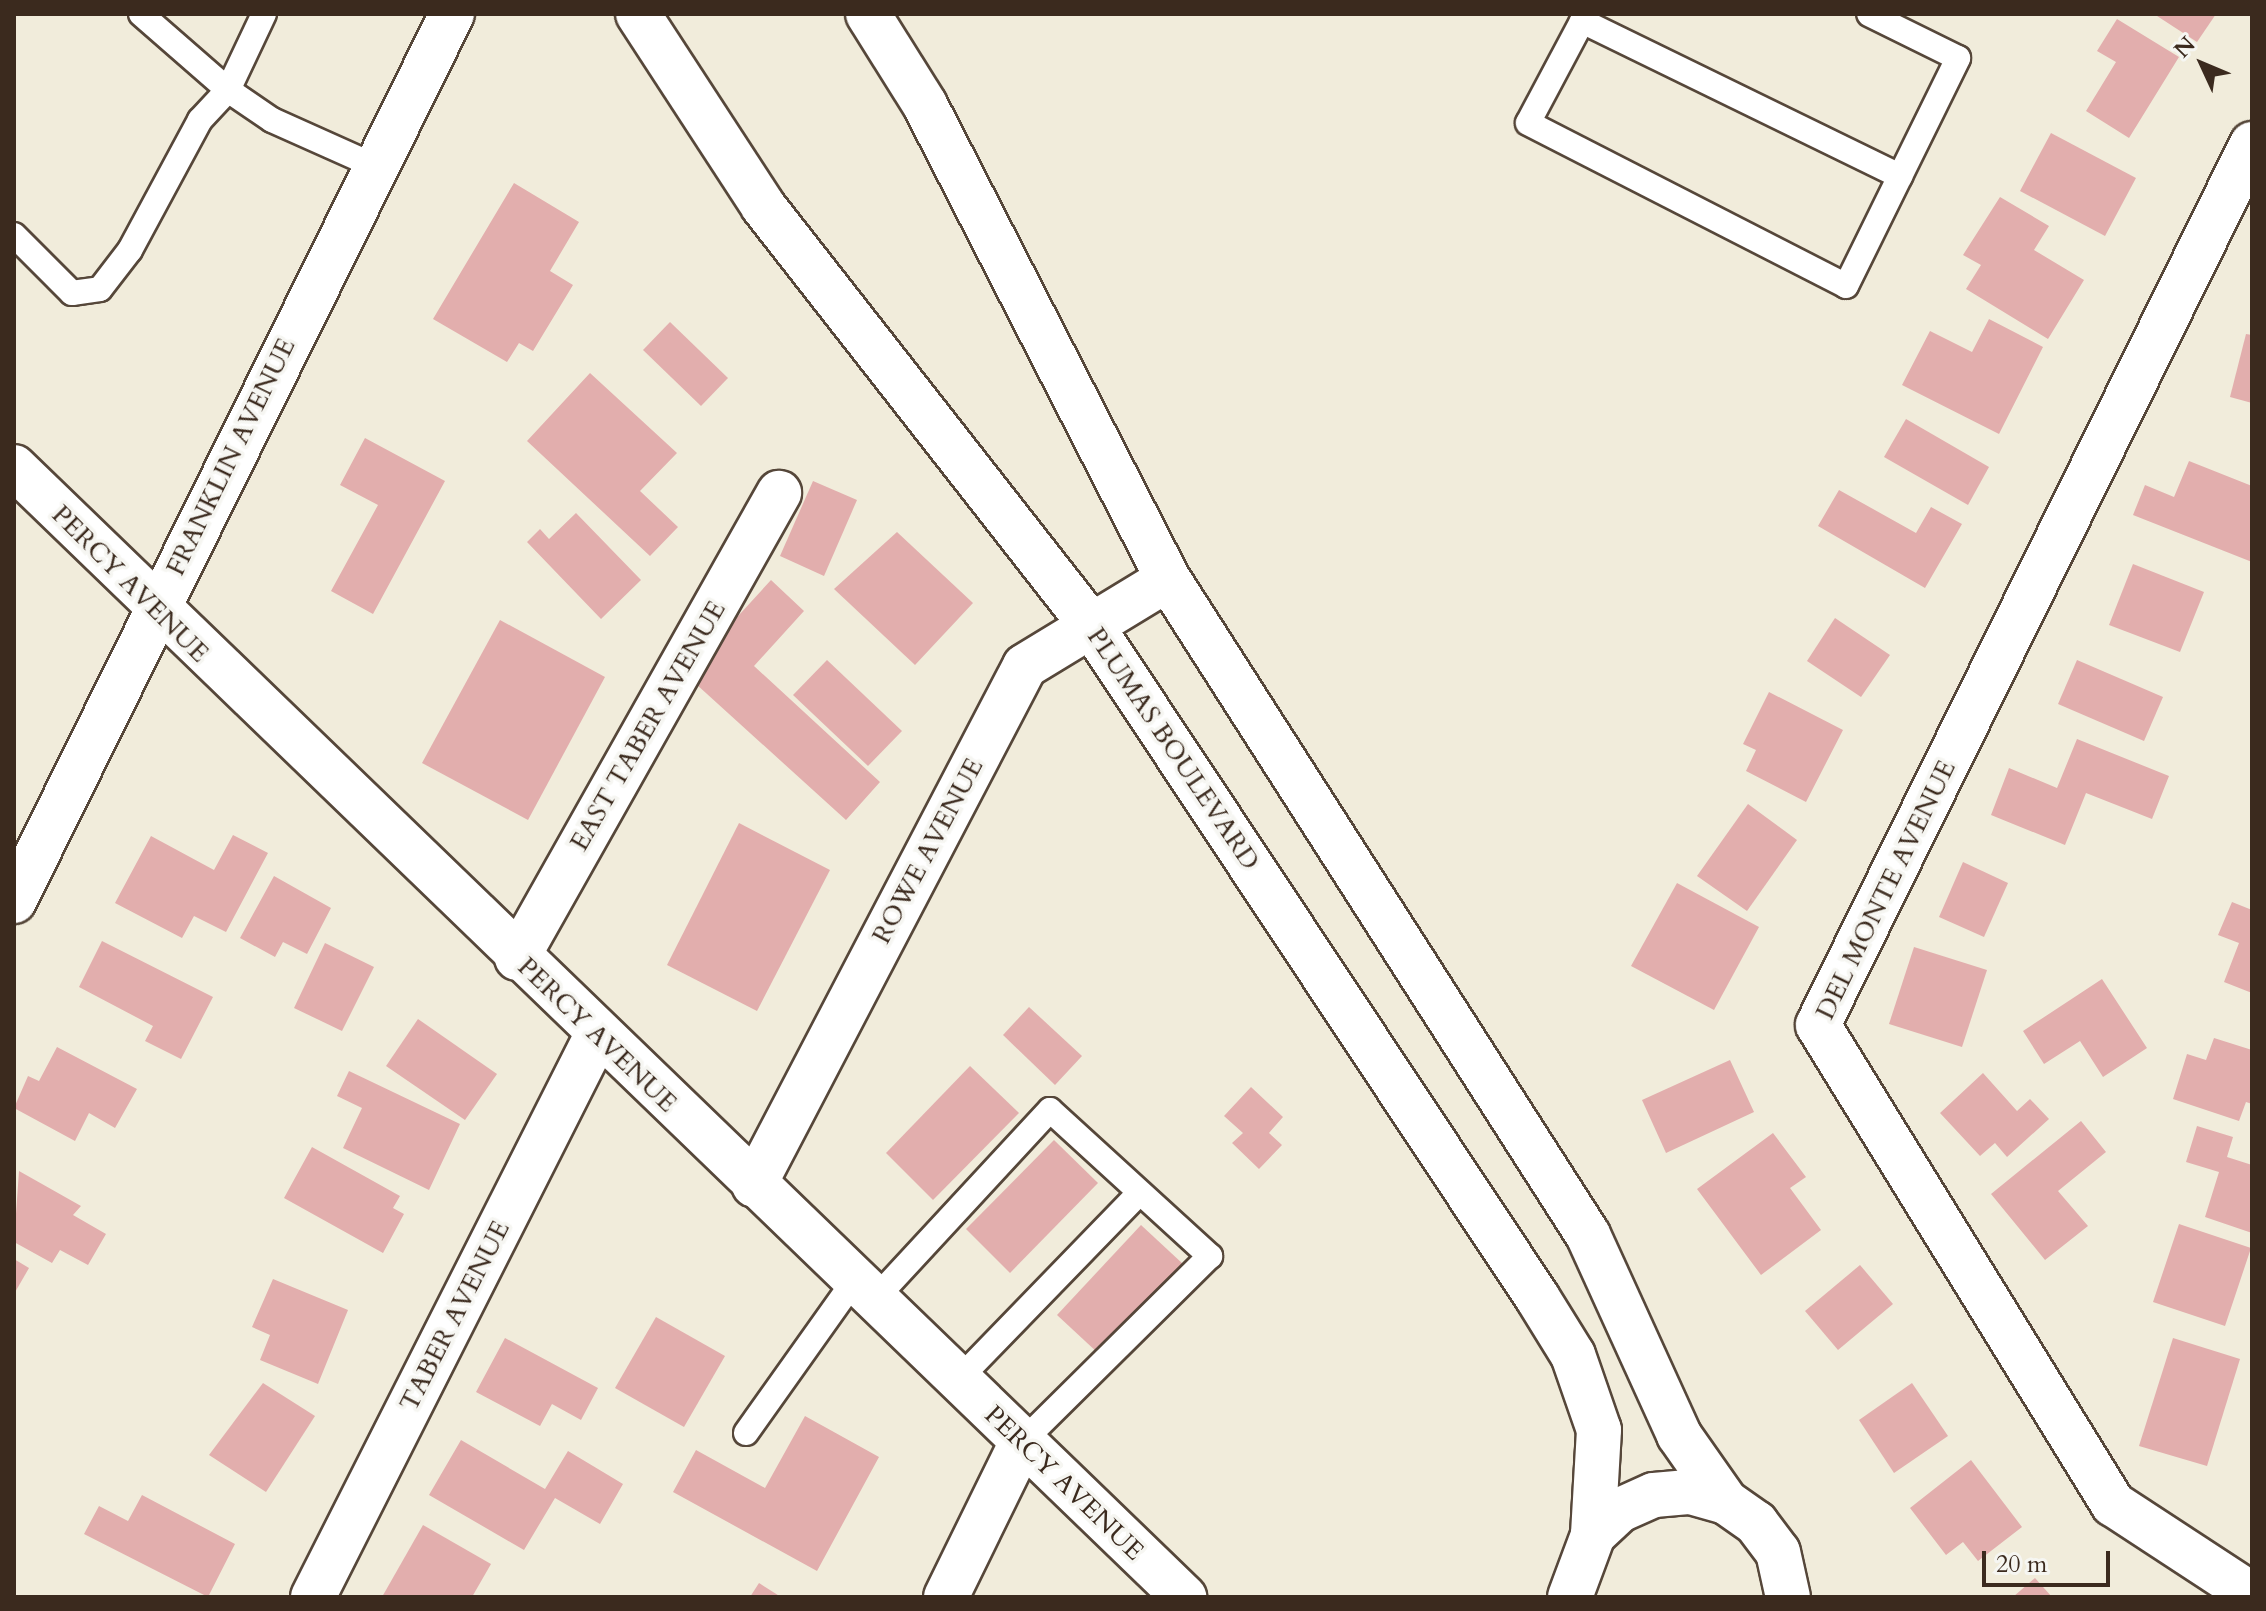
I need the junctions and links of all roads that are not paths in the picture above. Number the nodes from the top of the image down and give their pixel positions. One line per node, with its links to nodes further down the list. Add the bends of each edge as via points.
1 (141, 14): 8 (lane)
2 (264, 14): 8 (lane)
3 (452, 14): 10 (street, FRANKLIN AVENUE)
4 (638, 14): 17 (street, PLUMAS BOULEVARD, via 763,206)
5 (868, 14): 15 (street, via 925,105)
6 (1869, 14): 11 (lane, via 1958,58)
7 (1584, 18): 11 (lane); 11 (lane, via 1528,123 1846,286)
8 (228, 90): 10 (lane, via 272,120); 12 (lane, via 200,120 130,250 100,289 72,293)
9 (2252, 144): 29 (street, DEL MONTE AVENUE, via 1818,1025 2113,1504)
10 (375, 166): 16 (street, FRANKLIN AVENUE)
11 (1900, 176)
12 (14, 235)
13 (14, 467): 16 (street, PERCY AVENUE)
14 (779, 493): 19 (street, EAST TABER AVENUE)
15 (1168, 579): 17 (street, ROWE AVENUE); 27 (street, via 1588,1235 1679,1435)
16 (156, 612): 18 (street, FRANKLIN AVENUE); 19 (street, PERCY AVENUE)
17 (1091, 625): 21 (street, ROWE AVENUE, via 1025,666); 28 (street, PLUMAS BOULEVARD, via 1573,1355 1599,1430)
18 (14, 901)
19 (517, 958): 20 (street, PERCY AVENUE)
20 (597, 1035): 21 (street, PERCY AVENUE); 30 (street, TABER AVENUE)
21 (754, 1185): 23 (street, PERCY AVENUE)
22 (1139, 1193): 23 (lane, via 1050,1110); 24 (lane); 26 (lane, via 1210,1256)
23 (864, 1291): 24 (street, PERCY AVENUE); 25 (lane)
24 (958, 1380): 26 (street, PERCY AVENUE)
25 (746, 1433)
26 (1022, 1442): 31 (street); 32 (street, PERCY AVENUE)
27 (1726, 1502): 28 (street, via 1691,1492 1654,1495 1620,1510); 34 (street, via 1756,1523 1778,1552)
28 (1593, 1535): 33 (street)
29 (2252, 1595)
30 (313, 1597)
31 (946, 1597)
32 (1184, 1597)
33 (1570, 1597)
34 (1788, 1597)

